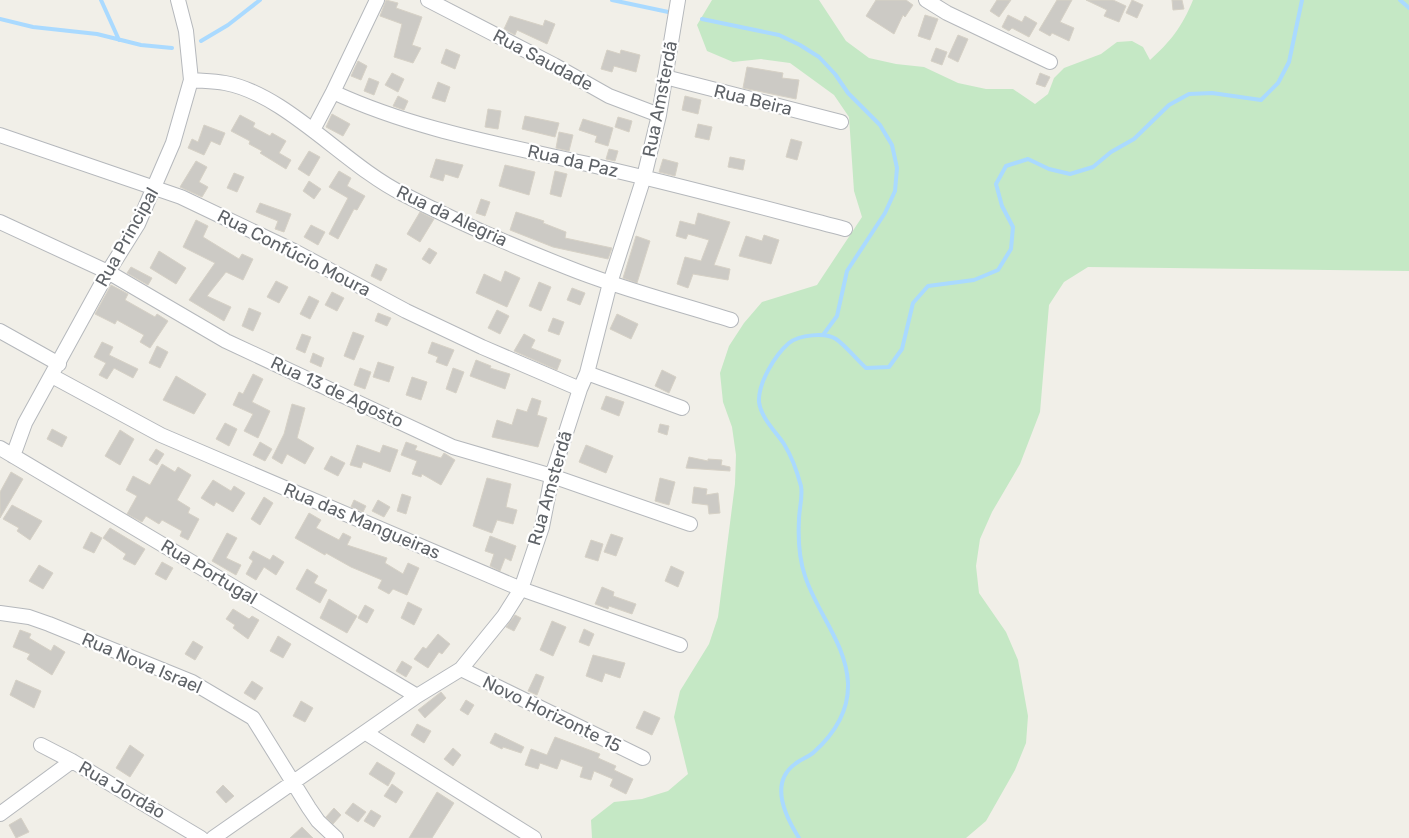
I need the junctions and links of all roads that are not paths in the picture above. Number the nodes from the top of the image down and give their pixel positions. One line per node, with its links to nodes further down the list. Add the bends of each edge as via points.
1 (377, 0): 9 (street)
2 (428, 0): 10 (street, Rua Saudade, via 609,96)
3 (678, 0): 7 (street, Rua Amsterdã)
4 (926, 0): 6 (street)
5 (178, 2): 8 (street, Rua Principal, via 186,30)
6 (1050, 62)
7 (665, 77): 10 (street, Rua Amsterdã); 11 (street, Rua Beira)
8 (191, 80): 12 (street, Rua da Alegria, via 226,83 260,96); 15 (street, Rua Principal, via 173,143)
9 (333, 92): 12 (street); 14 (street, Rua da Paz, via 373,110 414,123)
10 (659, 115): 14 (street, Rua Amsterdã)
11 (841, 122)
12 (312, 130): 19 (street, Rua da Alegria, via 364,172 402,194)
13 (0, 136): 15 (street, Rua Confúcio Moura)
14 (644, 177): 17 (street, Rua da Paz); 19 (street, Rua Amsterdã)
15 (154, 189): 18 (street, Rua Principal, via 138,224); 24 (street, Rua Confúcio Moura, via 215,212 423,319)
16 (0, 222): 18 (street, Rua 13 de Agosto)
17 (845, 229)
18 (108, 272): 22 (street, Rua Principal); 28 (street, Rua 13 de Agosto, via 226,341 453,447)
19 (610, 283): 20 (street, Rua da Alegria); 23 (street, Rua Amsterdã)
20 (731, 320)
21 (0, 331): 22 (street)
22 (55, 370): 27 (street, Rua Principal, via 26,423); 30 (street, Rua das Mangueiras, via 162,435)
23 (587, 373): 24 (street, Rua Amsterdã); 25 (street)
24 (580, 389): 28 (street, Rua Amsterdã)
25 (682, 408)
26 (0, 448): 27 (street, Rua Portugal)
27 (13, 456): 34 (street, Rua Portugal)
28 (552, 476): 29 (street, Rua 13 de Agosto); 30 (street, Rua Amsterdã, via 542,527)
29 (690, 524)
30 (521, 590): 32 (street, Rua das Mangueiras); 33 (street, Rua Amsterdã)
31 (0, 613): 39 (street, Rua Nova Israel, via 49,624 192,682 253,718)
32 (680, 645)
33 (461, 669): 34 (street, Rua Amsterdã); 37 (street, Novo Horizonte 15)
34 (417, 696): 35 (street, Rua Amsterdã)
35 (366, 733): 39 (street, Rua Amsterdã); 44 (street)
36 (41, 745): 38 (street, Rua Jordão)
37 (643, 758)
38 (72, 761): 40 (street); 41 (street, Rua Jordão)
39 (294, 783): 42 (street, Rua Amsterdã); 43 (street, Rua Nova Israel, via 318,821)
40 (0, 814)
41 (201, 838)
42 (213, 838)
43 (336, 838)
44 (534, 838)

